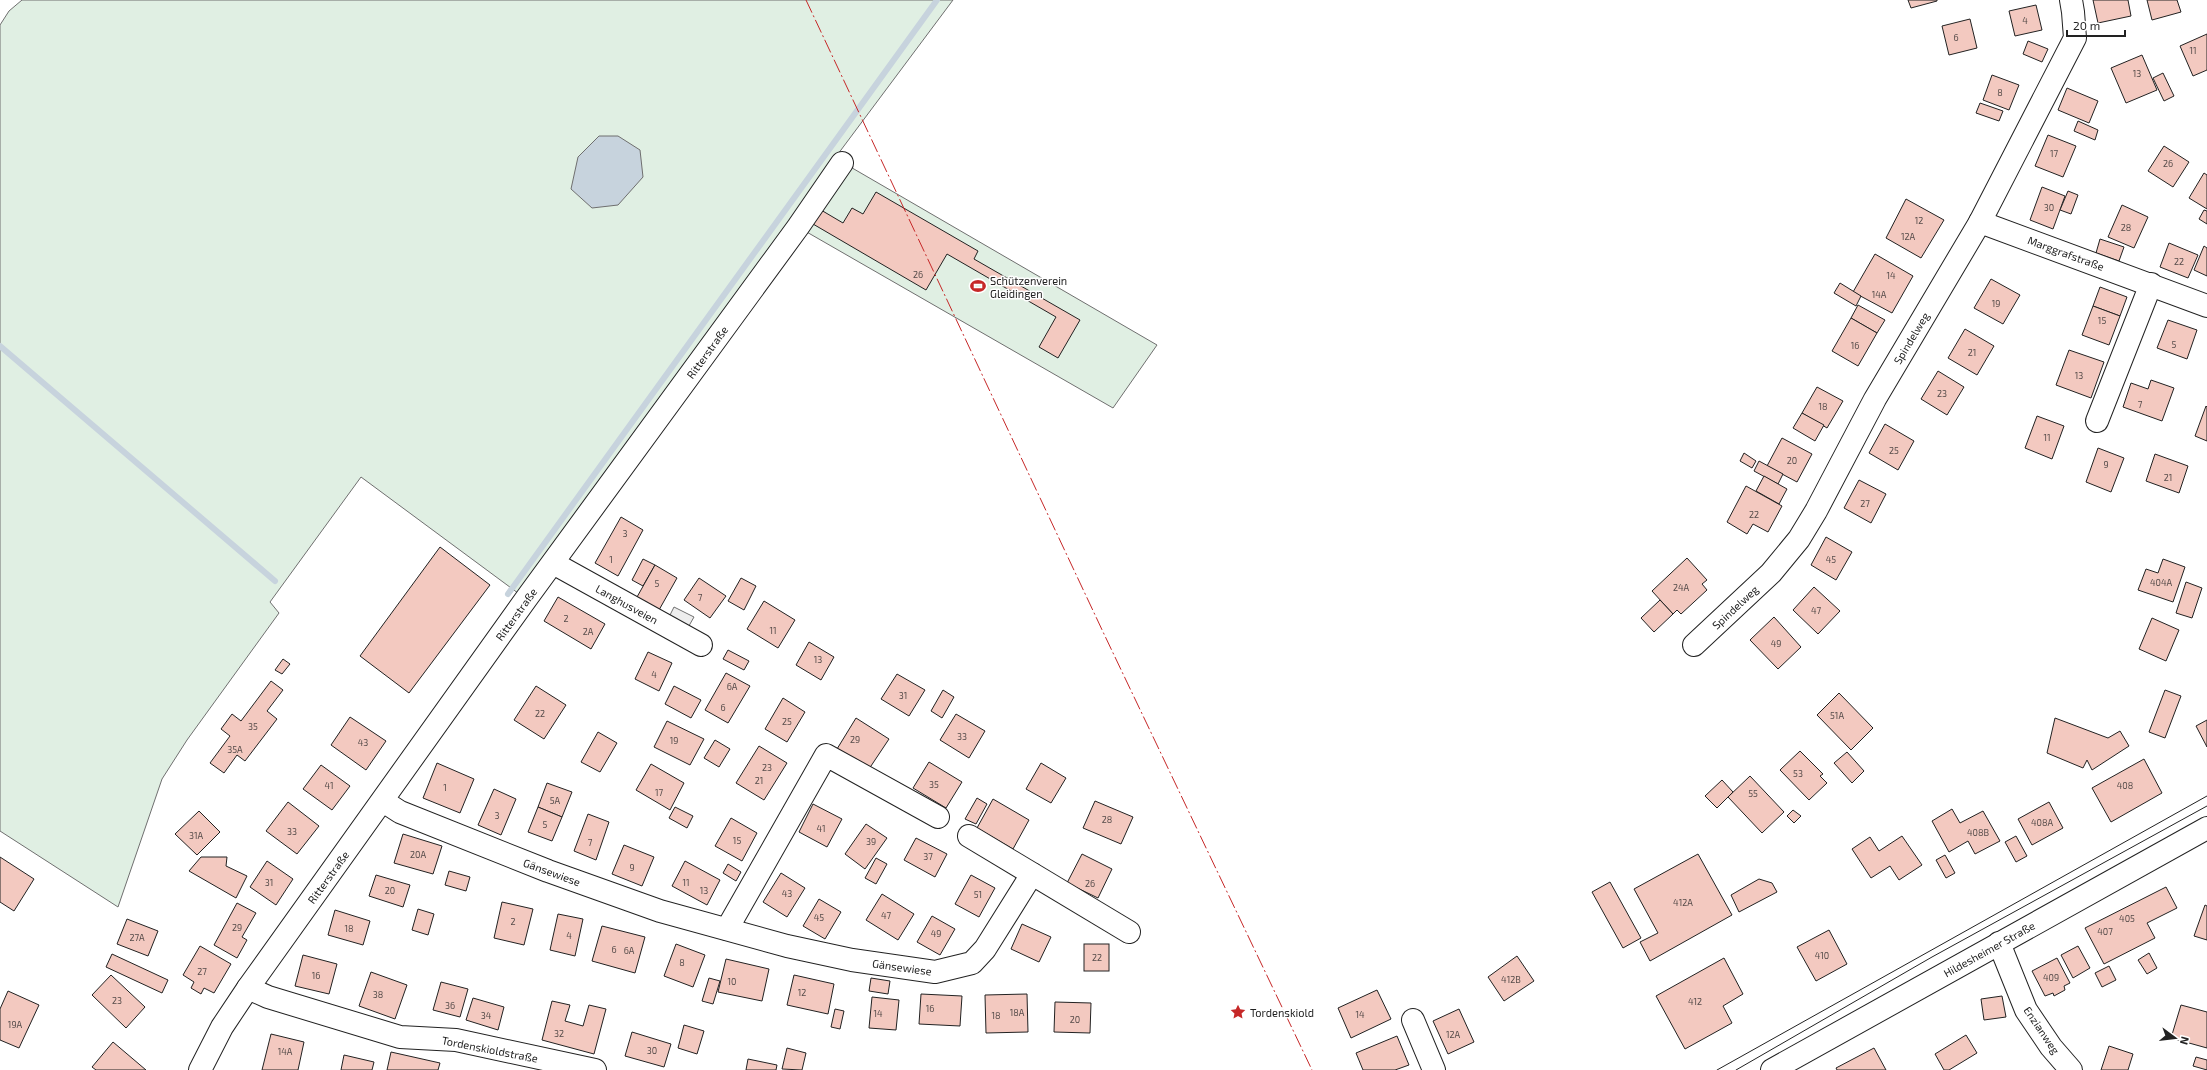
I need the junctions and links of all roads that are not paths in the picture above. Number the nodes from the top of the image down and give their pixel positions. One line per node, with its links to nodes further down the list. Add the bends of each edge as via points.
1 (2070, 0): 3 (street, Spindelweg, via 2074,38)
2 (842, 163): 7 (street, Ritterstraße)
3 (1980, 222): 4 (street, Marggrafstraße); 9 (street, Spindelweg, via 1875,399 1799,539 1771,573)
4 (2151, 284): 5 (street, Marggrafstraße); 6 (street)
5 (2207, 306)
6 (2097, 421)
7 (553, 563): 8 (street, Langhusveien); 10 (street, Ritterstraße)
8 (701, 645)
9 (1694, 645)
10 (382, 801): 15 (street, Gänsewiese, via 400,812 548,871 660,911); 18 (street, Ritterstraße)
11 (938, 817): 15 (street, via 826,754)
12 (2207, 828): 17 (street, Hildesheimer Straße)
13 (969, 836): 14 (street)
14 (1032, 874): 15 (street, Gänsewiese, via 985,949 972,963 936,972 852,960 786,946); 16 (street)
15 (727, 929)
16 (1129, 932)
17 (1999, 944): 23 (street, Hildesheimer Straße); 24 (street, Enzianweg, via 2026,1010 2051,1047)
18 (248, 988): 20 (street, Ritterstraße, via 222,1027); 21 (street, Tordenskioldstraße, via 400,1037 456,1040)
19 (1413, 1020): 22 (street)
20 (200, 1070)
21 (595, 1070)
22 (1434, 1070)
23 (1772, 1070)
24 (2071, 1070)

